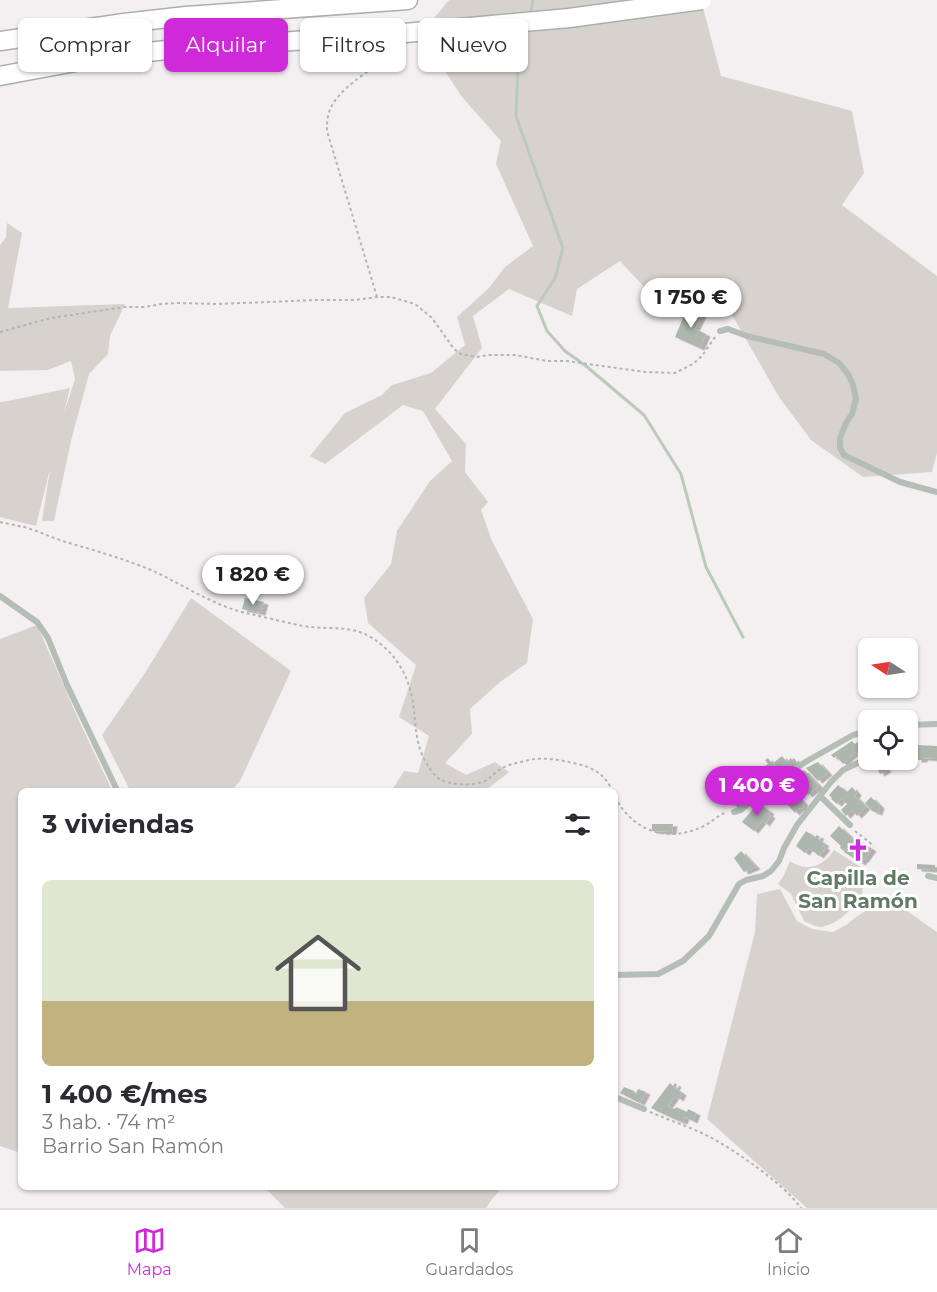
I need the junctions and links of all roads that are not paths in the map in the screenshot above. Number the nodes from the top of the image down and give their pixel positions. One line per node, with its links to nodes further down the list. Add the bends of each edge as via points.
1 (408, 0): 3 (highway, via 176,17)
2 (702, 0): 4 (highway, bridge, via 569,18 102,57)
3 (0, 41)
4 (0, 76)
5 (720, 331): 6 (street, via 728,329 824,354 838,363 848,374 856,399 840,438 844,456 900,482)
6 (937, 492)
7 (0, 596): 12 (street, via 37,621 48,638)
8 (937, 724): 9 (street)
9 (918, 725)
10 (858, 734): 14 (street, via 807,761)
11 (858, 763): 13 (street, via 843,770)
12 (116, 788)
13 (820, 796): 15 (street); 18 (street, via 790,834 771,871 739,884 709,936 683,961 658,974)
14 (734, 812)
15 (850, 825)
16 (928, 876): 17 (street)
17 (937, 878)
18 (618, 975)
19 (618, 1098): 20 (street)
20 (644, 1109)

